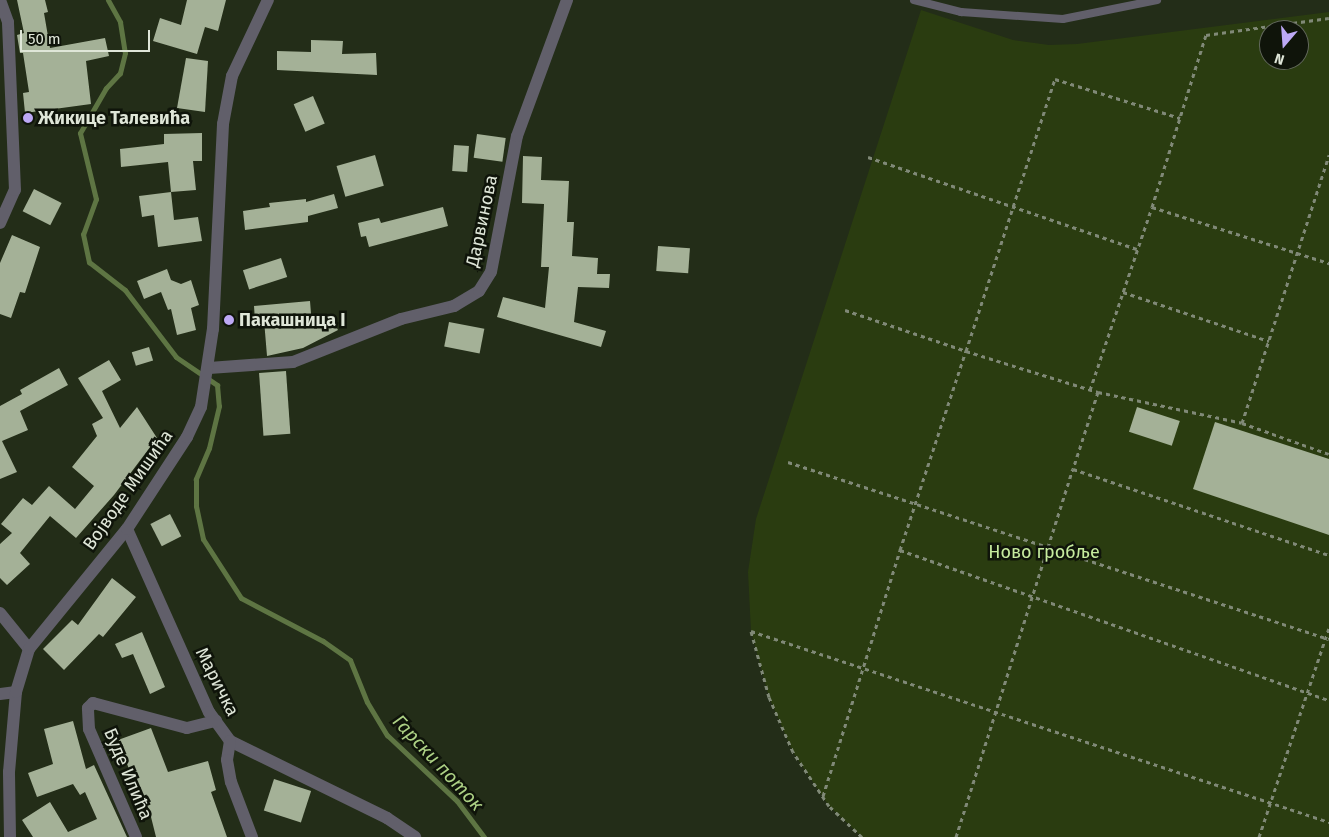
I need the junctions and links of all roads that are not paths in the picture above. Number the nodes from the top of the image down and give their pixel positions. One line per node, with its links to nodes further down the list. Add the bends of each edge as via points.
1 (0, 0): 6 (street, via 8,22 15,190)
2 (268, 0): 7 (street, Војводе Мишића, via 232,76 223,124)
3 (567, 0): 7 (street, Дарвинова, via 517,136 492,272 479,291 454,306 401,318 293,362)
4 (914, 0): 5 (lane, via 961,12 1063,19)
5 (1157, 0)
6 (0, 223)
7 (209, 368): 8 (street, Војводе Мишића, via 201,407 187,437)
8 (127, 529): 10 (street, Војводе Мишића); 13 (street, Маричка)
9 (0, 613): 10 (street)
10 (29, 649): 11 (street, Војводе Мишића)
11 (16, 692): 12 (street); 15 (street, Војводе Мишића, via 9,772)
12 (0, 694)
13 (216, 721): 14 (street, Маричка); 16 (street, Буде Илића, via 187,728 93,703 88,708 89,729)
14 (230, 741): 17 (street, via 227,760 231,782); 18 (street, Маричка, via 387,818)
15 (10, 837)
16 (136, 837)
17 (252, 837)
18 (415, 837)

